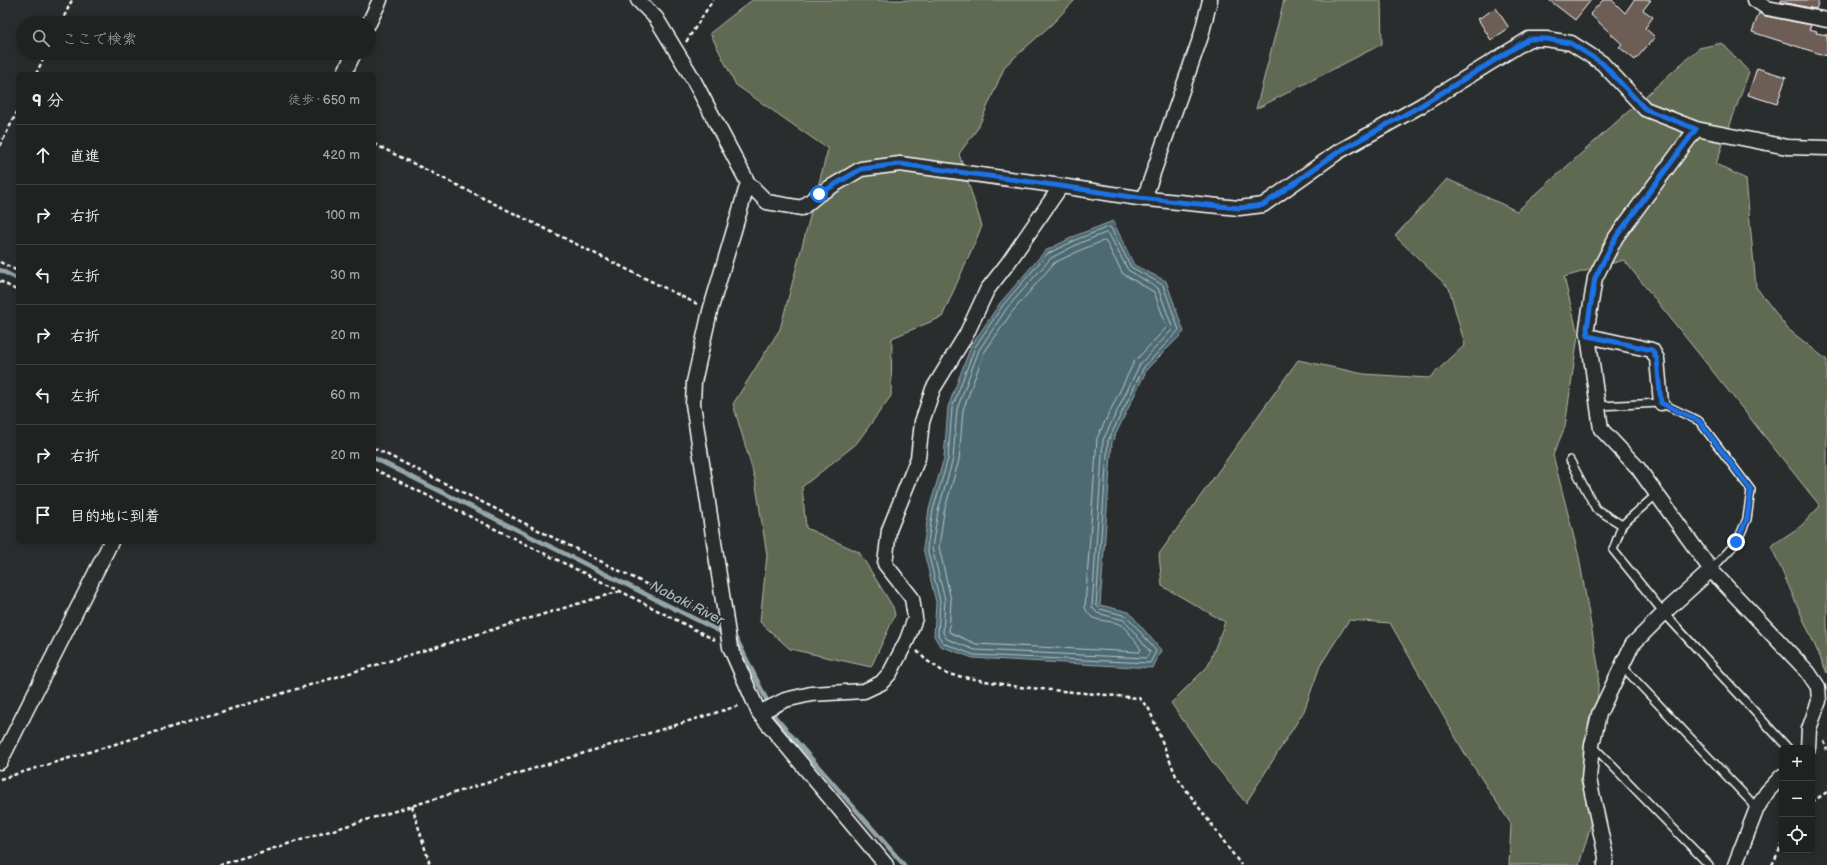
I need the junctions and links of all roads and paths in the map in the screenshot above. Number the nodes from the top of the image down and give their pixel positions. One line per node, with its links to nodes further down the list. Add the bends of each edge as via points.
1 (72, 0): 7 (path)
2 (380, 0): 8 (street)
3 (638, 0): 10 (street, via 656,18)
4 (712, 0): 10 (path)
5 (1210, 0): 22 (street, via 1201,36)
6 (1756, 0): 9 (street, via 1767,8)
7 (64, 16)
8 (372, 16)
9 (1827, 20)
10 (678, 54): 20 (street)
11 (43, 60): 13 (path)
12 (351, 60): 14 (street)
13 (37, 72)
14 (345, 72)
15 (16, 114): 18 (path)
16 (1696, 129): 19 (street, via 1788,147); 22 (street, via 1645,109 1602,63 1570,43 1529,39 1422,105 1338,152 1263,205 1239,208); 28 (street, via 1612,244 1595,278)
17 (376, 145): 27 (path)
18 (0, 146)
19 (1827, 148)
20 (748, 183): 21 (street, via 767,202 802,208 819,194 861,169 900,164); 27 (street)
21 (1061, 186): 22 (street); 41 (street, via 987,290 966,335 933,389 922,422 918,458 889,530 885,564 912,598 915,618)
22 (1144, 199)
23 (0, 262): 24 (path)
24 (16, 270)
25 (0, 281): 26 (path)
26 (16, 290)
27 (710, 311): 40 (street, via 694,382 693,404)
28 (1588, 336): 29 (street, via 1652,350 1657,359); 30 (street)
29 (1661, 403): 30 (lane); 37 (lane, via 1699,421 1751,490 1747,519 1736,542)
30 (1598, 406): 34 (street, via 1601,429 1638,468)
31 (376, 449): 40 (path)
32 (1570, 460): 35 (lane, via 1596,509)
33 (376, 470): 38 (path)
34 (1657, 494): 35 (lane); 37 (street)
35 (1622, 525): 39 (lane, via 1613,550)
36 (110, 544): 48 (street)
37 (1711, 570): 39 (street); 47 (street, via 1808,672 1818,687 1819,701 1809,729)
38 (620, 591): 42 (path); 49 (path)
39 (1664, 613): 43 (street, via 1632,644); 46 (lane)
40 (725, 624): 42 (street)
41 (908, 640): 44 (street, via 881,683 864,692 812,694); 60 (path, via 926,660 947,674 1019,687 1139,698 1149,709 1176,776)
42 (730, 647): 44 (street)
43 (1622, 666): 45 (street, via 1599,714); 54 (lane)
44 (757, 707): 53 (path); 59 (street)
45 (1592, 745): 56 (street, via 1589,779); 61 (lane)
46 (1785, 745)
47 (1808, 745)
48 (0, 762)
49 (0, 779)
50 (1779, 779): 54 (street)
51 (1827, 792): 52 (path)
52 (1815, 800)
53 (412, 806): 57 (path); 58 (path)
54 (1757, 808): 62 (street)
55 (1779, 851): 63 (path)
56 (1608, 862)
57 (219, 865)
58 (430, 865)
59 (886, 865)
60 (1241, 865)
61 (1709, 865)
62 (1735, 865)
63 (1772, 865)

